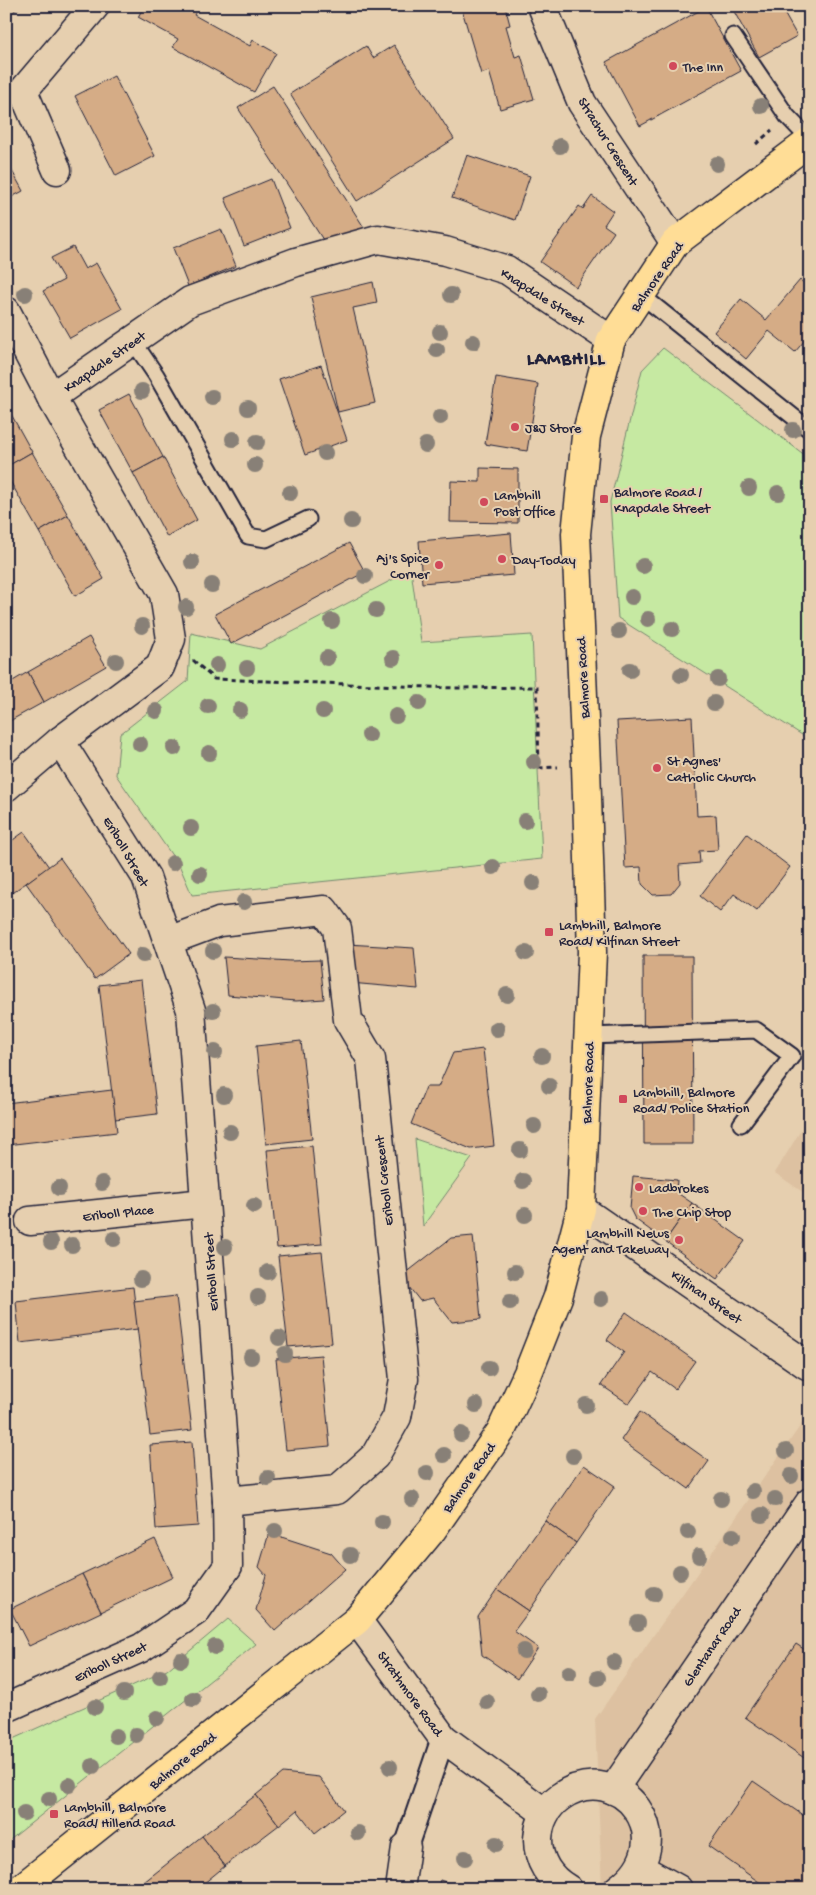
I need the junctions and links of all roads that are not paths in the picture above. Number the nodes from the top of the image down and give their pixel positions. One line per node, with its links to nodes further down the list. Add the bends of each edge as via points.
1 (95, 6): 5 (street, via 23,91)
2 (542, 6): 6 (street, Strachur Crescent, via 582,103)
3 (733, 36): 4 (lane, via 787,116)
4 (810, 140): 6 (main road, Balmore Road)
5 (57, 170)
6 (675, 243): 7 (main road, Balmore Road)
7 (641, 295): 10 (main road, Balmore Road); 12 (lane)
8 (6, 311): 11 (street)
9 (133, 340): 10 (street, Knapdale Street, via 190,301 296,262 378,239 445,251 507,270); 11 (street, Knapdale Street); 13 (lane, via 248,536 266,539)
10 (611, 340): 17 (main road, Balmore Road, via 586,436 576,534 592,952)
11 (51, 397): 14 (street, Knapdale Street, via 164,594 172,639 160,667)
12 (810, 430)
13 (308, 519)
14 (60, 741): 15 (street); 16 (street, Eriboll Street, via 146,877)
15 (6, 787)
16 (168, 941): 19 (street, Eriboll Street, via 191,1010); 23 (street, Eriboll Crescent, via 219,922 324,910 337,928 348,1020 370,1059 373,1079 404,1379 397,1417 375,1456 338,1490)
17 (589, 1036): 18 (lane, via 756,1030 792,1056); 20 (main road, Balmore Road)
18 (740, 1124)
19 (205, 1203): 21 (street, Eriboll Place); 23 (street, Eriboll Street)
20 (581, 1209): 22 (street, Kilfinan Street); 25 (main road, Balmore Road, via 558,1297 501,1431 432,1530)
21 (30, 1221)
22 (807, 1365)
23 (227, 1501): 26 (street, Eriboll Street, via 228,1566 196,1611 141,1648)
24 (810, 1502): 28 (street, Glentanar Road)
25 (357, 1620): 27 (street, Strathmore Road); 32 (main road, Balmore Road)
26 (6, 1708)
27 (443, 1738): 29 (street, Strathmore Road); 30 (street)
28 (613, 1790): 29 (street, via 583,1786 568,1791); 31 (street, via 629,1800 641,1814 647,1832 647,1850)
29 (545, 1812): 34 (street, via 538,1830 538,1849 545,1868)
30 (406, 1847): 33 (street)
31 (640, 1868): 35 (street); 36 (street)
32 (20, 1889)
33 (400, 1889)
34 (568, 1889)
35 (618, 1889)
36 (678, 1889)

